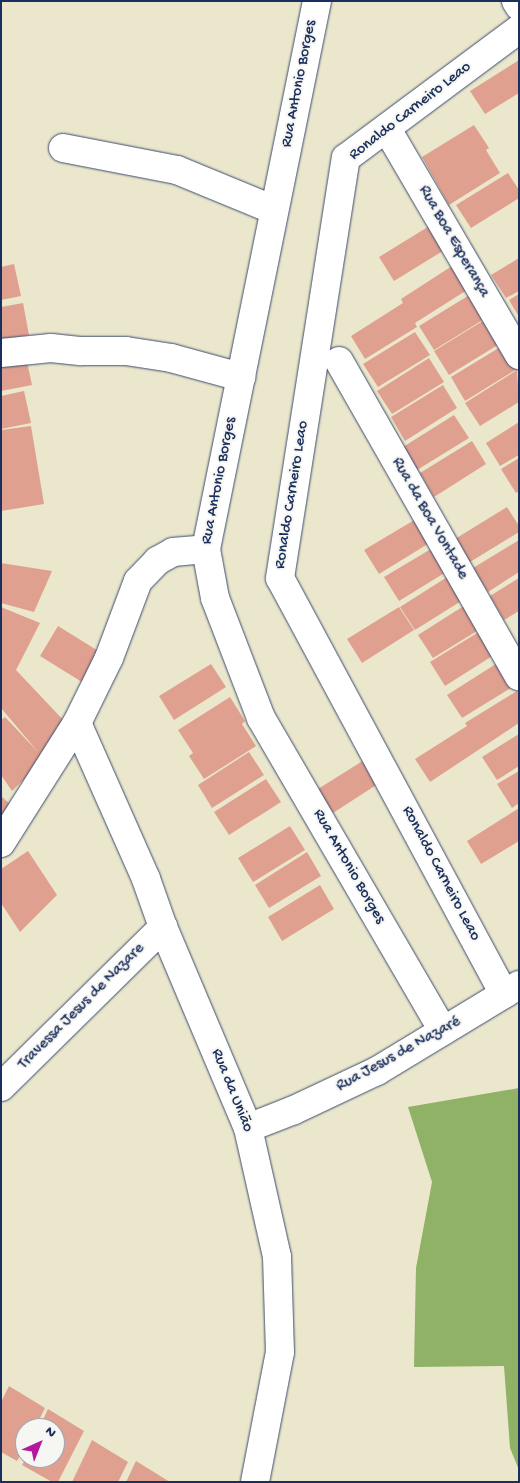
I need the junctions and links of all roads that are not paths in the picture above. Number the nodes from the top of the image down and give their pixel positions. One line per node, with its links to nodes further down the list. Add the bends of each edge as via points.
1 (317, 1): 7 (street, Rua Antonio Borges)
2 (516, 1): 3 (street)
3 (519, 6)
4 (519, 29): 5 (street, Ronaldo Carneiro Leao)
5 (387, 129): 9 (street, Rua Boa Esperança); 17 (street, Ronaldo Carneiro Leao, via 346,158 280,578)
6 (63, 148): 7 (street, via 177,170)
7 (274, 210): 11 (street, Rua Antonio Borges)
8 (1, 353): 11 (street, via 36,348 126,351 171,358)
9 (519, 355)
10 (339, 361): 13 (street, Rua da Boa Vontade)
11 (241, 377): 12 (street, Rua Antonio Borges)
12 (206, 549): 14 (street, via 173,552 157,562 138,581 109,658); 18 (street, Rua Antonio Borges, via 215,598 261,718)
13 (519, 676)
14 (77, 723): 15 (street); 16 (street, Rua da União, via 146,879)
15 (1, 843)
16 (163, 926): 19 (street, Travessa Jesus de Nazare); 20 (street, Rua da União)
17 (511, 990): 18 (street, Rua Jesus de Nazaré)
18 (443, 1031): 20 (street, Rua Jesus de Nazaré, via 377,1071)
19 (1, 1087)
20 (248, 1128): 21 (street, Rua da União, via 277,1257 280,1352)
21 (256, 1482)

